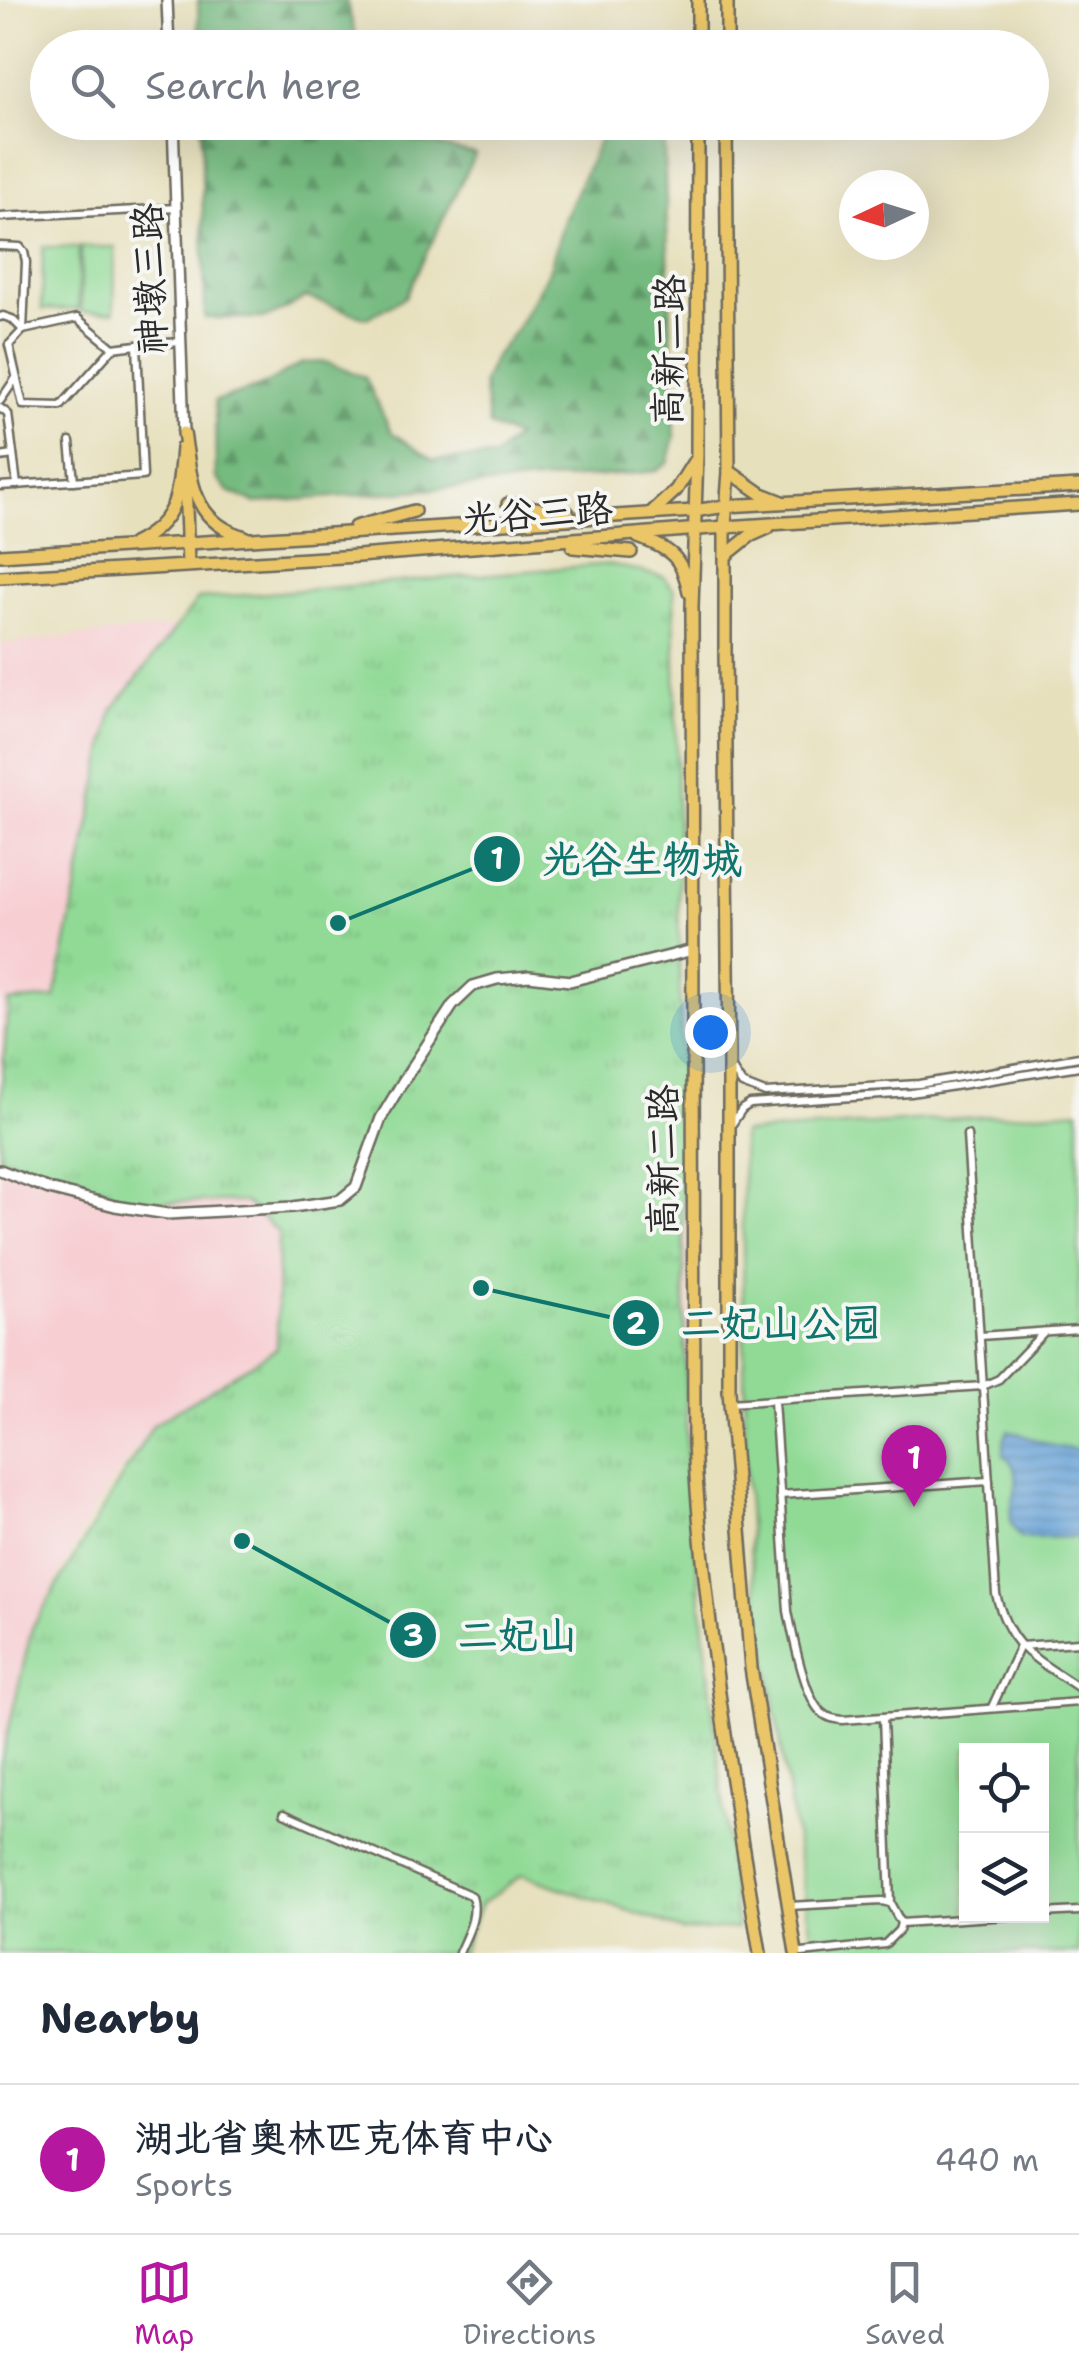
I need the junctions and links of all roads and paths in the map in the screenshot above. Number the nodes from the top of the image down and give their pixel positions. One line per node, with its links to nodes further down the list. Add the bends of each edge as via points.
1 (167, 0): 4 (street)
2 (698, 0): 5 (main road)
3 (727, 0): 6 (main road)
4 (168, 30)
5 (698, 30)
6 (727, 30)
7 (174, 140): 10 (street, 神墩三路)
8 (698, 140): 24 (main road, 高新二路)
9 (726, 140): 27 (main road, 高新二路)
10 (177, 208): 11 (street); 16 (street, 神墩三路)
11 (0, 217)
12 (0, 246): 14 (street, via 24,252)
13 (0, 317): 14 (street)
14 (23, 330): 18 (street); 19 (street, via 76,318)
15 (0, 342): 18 (street)
16 (181, 342): 17 (street); 22 (street, 神墩三路)
17 (137, 345): 19 (street); 28 (street, via 144,476)
18 (9, 346): 20 (street)
19 (113, 348): 20 (street, via 61,406 23,404)
20 (17, 377): 21 (street)
21 (0, 404): 25 (street, via 8,414)
22 (184, 434): 45 (main road, via 198,502 227,532); 46 (main road); 48 (main road, via 177,500 165,520)
23 (70, 442): 28 (street)
24 (696, 454): 36 (main road, 高新二路); 38 (main road, via 676,490)
25 (13, 455): 26 (street); 29 (street)
26 (0, 457)
27 (729, 470): 32 (main road); 35 (main road, 高新二路)
28 (74, 481): 29 (street)
29 (16, 485): 30 (street)
30 (0, 486)
31 (1079, 486): 32 (main road, 光谷三路)
32 (784, 503): 35 (main road, 光谷三路)
33 (508, 504): 39 (main road)
34 (1079, 504): 40 (main road, 光谷三路)
35 (726, 506): 36 (main road, 光谷三路); 41 (main road, 高新二路)
36 (694, 510): 38 (main road, 光谷三路); 42 (main road, 高新二路)
37 (414, 511): 43 (main road)
38 (651, 513): 39 (main road, 光谷三路)
39 (592, 516): 43 (main road, 光谷三路)
40 (773, 526): 41 (main road, 光谷三路); 51 (main road)
41 (725, 528): 42 (main road, 光谷三路); 51 (main road, 高新二路)
42 (694, 530): 44 (main road, 光谷三路); 54 (main road, 高新二路)
43 (330, 534): 45 (main road, 光谷三路)
44 (634, 536): 47 (main road, 光谷三路); 54 (main road, via 679,561)
45 (255, 540): 46 (main road, 光谷三路)
46 (187, 544): 48 (main road, 光谷三路); 52 (main road)
47 (534, 544): 49 (main road); 52 (main road, 光谷三路)
48 (127, 548): 50 (main road, 光谷三路)
49 (631, 552)
50 (0, 555)
51 (726, 556): 57 (main road, 高新二路)
52 (188, 565): 53 (main road, 光谷三路)
53 (0, 577)
54 (692, 608): 55 (main road, 高新二路)
55 (693, 950): 61 (street, via 570,981 530,976 473,986 402,1083 381,1118 356,1187 340,1200 168,1214 65,1193); 84 (main road, 高新二路, via 698,1516)
56 (1079, 1056): 57 (street, via 920,1084 765,1093 742,1084)
57 (729, 1064): 59 (main road, 高新二路)
58 (1079, 1066): 59 (street, via 911,1093 750,1104)
59 (728, 1135): 67 (main road, 高新二路)
60 (967, 1135): 64 (street)
61 (0, 1170)
62 (1079, 1330): 63 (street)
63 (1044, 1332): 64 (street); 65 (street, via 999,1380)
64 (980, 1336): 65 (street)
65 (983, 1386): 66 (street); 68 (street)
66 (774, 1401): 67 (street); 69 (street)
67 (730, 1403): 78 (main road, 高新二路, via 751,1668)
68 (989, 1481): 69 (street); 71 (street, via 996,1594 1002,1620)
69 (780, 1495): 75 (street, via 788,1611 811,1697 832,1718)
70 (1079, 1642): 71 (street)
71 (1020, 1646): 72 (street); 74 (street)
72 (1079, 1688)
73 (1079, 1702): 74 (street)
74 (992, 1708): 75 (street)
75 (883, 1718): 77 (street)
76 (284, 1813): 83 (street, via 472,1896 476,1909)
77 (890, 1903): 78 (street); 82 (street)
78 (789, 1906): 85 (main road, 高新二路)
79 (1079, 1910): 80 (street)
80 (1049, 1912)
81 (959, 1919): 82 (street)
82 (901, 1923): 85 (street, via 885,1944)
83 (459, 1953)
84 (760, 1953)
85 (799, 1953)

